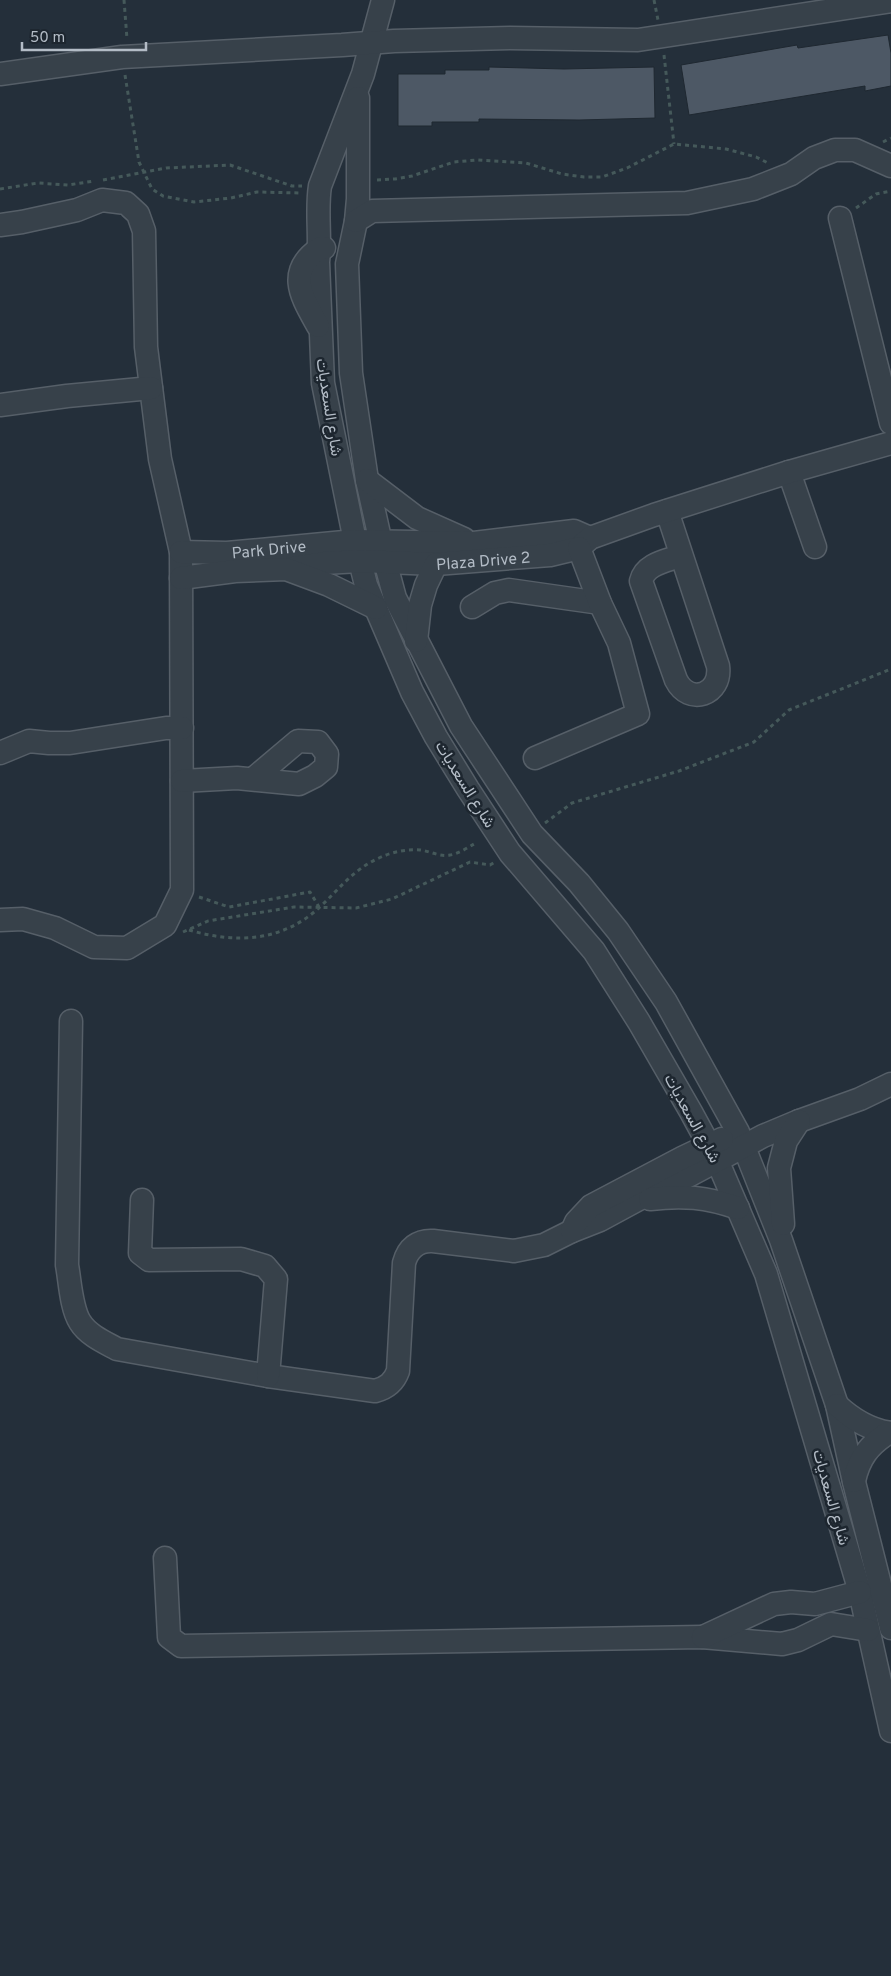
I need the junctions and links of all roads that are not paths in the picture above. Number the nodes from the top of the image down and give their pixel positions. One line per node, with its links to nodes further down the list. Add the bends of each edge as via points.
1 (383, 0): 3 (street)
2 (891, 1): 3 (street, via 638,40 510,38)
3 (371, 43): 4 (street, via 122,57); 5 (street)
4 (0, 74)
5 (358, 85): 7 (street, شارع السعديات); 8 (street, شارع السعديات)
6 (891, 166): 10 (street, via 855,150 835,150 814,158 792,174 753,189 687,203 372,210)
7 (327, 168): 8 (street); 12 (street, شارع السعديات, via 318,195)
8 (358, 175): 10 (street, شارع السعديات); 13 (street, via 348,198)
9 (840, 218): 16 (street)
10 (356, 221): 13 (street, شارع السعديات)
11 (0, 224): 14 (street, via 77,210 102,200 126,203 138,214 144,231 146,347)
12 (320, 248): 13 (street); 24 (street, شارع السعديات, via 323,383)
13 (349, 251): 19 (street, شارع السعديات, via 350,373)
14 (151, 388): 15 (street); 26 (street, via 160,459)
15 (0, 405)
16 (891, 423)
17 (891, 443): 18 (street, Plaza Drive 2)
18 (789, 472): 20 (street, Plaza Drive 2); 23 (street)
19 (367, 480): 21 (street, via 417,518); 25 (street, شارع السعديات)
20 (660, 513): 22 (street, Plaza Drive 2); 27 (street)
21 (474, 543): 22 (street, Plaza Drive 2, via 574,532); 25 (street, Plaza Drive 2)
22 (584, 543): 28 (street, Plaza Drive 2, via 550,556); 31 (street)
23 (816, 546)
24 (357, 551): 25 (street); 26 (street, Park Drive); 29 (street, Park Drive, via 324,563); 33 (street, شارع السعديات)
25 (383, 551): 28 (street, Plaza Drive 2); 34 (street, شارع السعديات, via 395,598)
26 (181, 552): 30 (street)
27 (674, 558): 27 (street, via 645,571 641,586 678,685 692,695 704,694 716,683 718,666)
28 (436, 564): 34 (street, via 420,605)
29 (286, 569): 30 (street, Park Drive); 33 (street)
30 (181, 578): 35 (street)
31 (600, 604): 32 (street, via 509,590 495,593); 37 (street, via 619,643 638,714)
32 (472, 607)
33 (376, 608): 45 (street, شارع السعديات, via 412,692 468,790 510,853 594,951)
34 (416, 641): 44 (street, شارع السعديات, via 461,726 532,834 579,883 618,932 666,1002)
35 (182, 728): 36 (street, via 70,744 29,741); 39 (street)
36 (0, 753)
37 (536, 758)
38 (253, 779): 39 (street)
39 (182, 781): 40 (street, via 182,890 165,926 127,948 94,947 55,928 23,919)
40 (0, 920)
41 (71, 1021): 51 (street, via 67,1265 80,1322 95,1338 117,1349)
42 (891, 1083): 43 (street, via 860,1099); 44 (street, via 824,1103)
43 (799, 1121): 44 (street); 50 (street, via 786,1141 779,1168)
44 (741, 1139): 45 (street); 50 (street, شارع السعديات)
45 (713, 1152): 47 (street); 48 (street, شارع السعديات); 49 (street, via 591,1206)
46 (142, 1200): 51 (street, via 140,1253 149,1260 241,1259 265,1266 276,1279)
47 (636, 1200): 48 (street, via 696,1197); 49 (street)
48 (738, 1208): 56 (street, شارع السعديات, via 766,1274)
49 (572, 1231): 51 (street, via 529,1249 433,1241 415,1245 404,1263 398,1371 392,1382 382,1389 375,1391)
50 (781, 1240): 52 (street, شارع السعديات)
51 (268, 1376)
52 (837, 1405): 53 (street, via 860,1423); 54 (street, شارع السعديات)
53 (889, 1433): 54 (street, via 864,1453)
54 (854, 1482): 58 (street, شارع السعديات)
55 (164, 1558): 60 (street, via 169,1637 181,1646)
56 (860, 1592): 57 (street, شارع السعديات); 60 (street, via 824,1603 774,1604)
57 (867, 1623): 59 (street, via 878,1620); 60 (street, via 831,1624 782,1644); 61 (street, شارع السعديات)
58 (891, 1628)
59 (891, 1636)
60 (702, 1637)
61 (891, 1731)

